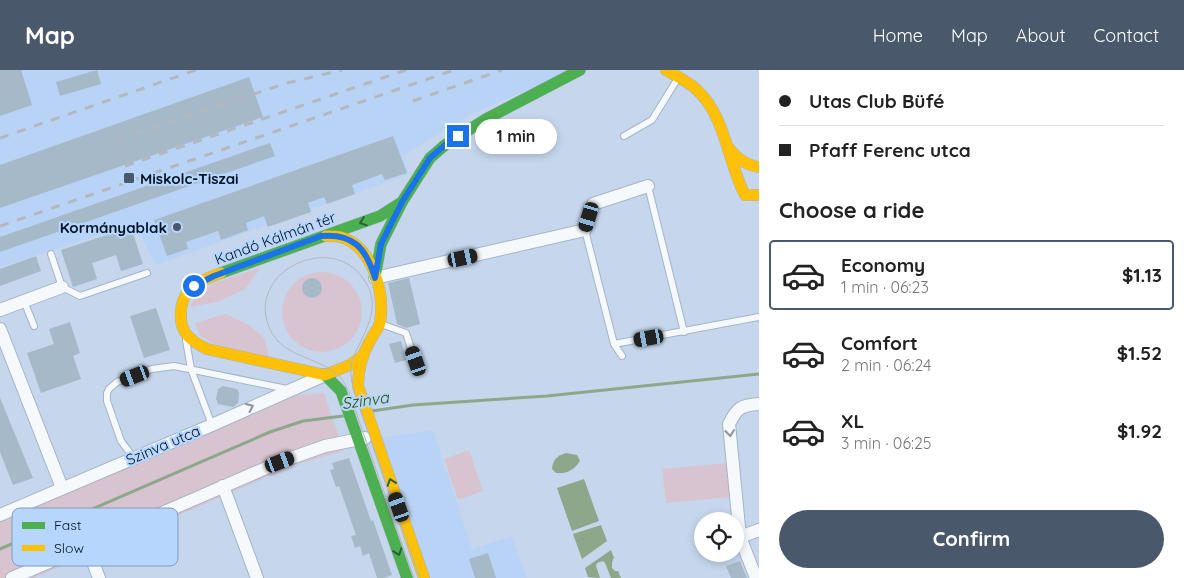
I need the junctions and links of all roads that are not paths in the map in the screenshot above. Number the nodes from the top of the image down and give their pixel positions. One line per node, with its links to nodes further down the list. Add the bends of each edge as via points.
1 (580, 70): 9 (street, via 486,119 445,145 425,164)
2 (666, 70): 3 (street)
3 (681, 73): 4 (lane, via 652,120); 5 (street, via 706,102)
4 (624, 136)
5 (728, 146): 6 (street, via 741,162); 8 (street, via 745,195)
6 (759, 167)
7 (648, 186): 10 (street, via 593,204); 22 (lane)
8 (759, 195)
9 (402, 202): 11 (street, Kandó Kálmán tér, one-way to 11, via 380,216); 14 (street, via 381,244)
10 (585, 230): 14 (street); 24 (lane)
11 (321, 236): 14 (street, via 335,235 354,242 362,249); 23 (street, Kandó Kálmán tér, via 194,286 187,293 182,309)
12 (51, 254): 15 (lane)
13 (147, 273): 15 (lane, via 80,296)
14 (375, 278): 19 (street, via 380,300)
15 (62, 286): 16 (street)
16 (24, 301): 17 (street); 20 (lane)
17 (0, 310)
18 (759, 317): 22 (lane)
19 (380, 324): 26 (street); 27 (lane, via 406,333)
20 (34, 326)
21 (0, 329): 37 (street)
22 (684, 332): 24 (lane)
23 (185, 334): 28 (lane); 29 (street, via 207,349)
24 (614, 344): 25 (lane)
25 (622, 356)
26 (361, 357): 29 (street); 33 (street, via 357,371 358,386)
27 (416, 361)
28 (192, 369): 30 (lane); 32 (lane); 35 (lane, via 174,366 152,369 117,382 109,389 107,401 118,436)
29 (325, 375): 30 (street, Szinva utca); 34 (street, via 341,391)
30 (289, 390): 32 (street, Szinva utca, one-way to 30)
31 (759, 404): 41 (street, one-way to 41, via 747,404 735,411 729,424)
32 (212, 425): 35 (street, Szinva utca)
33 (375, 436): 34 (street); 52 (street, one-way to 33)
34 (359, 440): 36 (street, via 298,455); 51 (street, one-way to 51)
35 (133, 458): 37 (street, Szinva utca)
36 (223, 486): 39 (street); 50 (street)
37 (62, 488): 38 (street, Szinva utca)
38 (16, 508)
39 (173, 508)
40 (12, 510): 42 (street, Szinva utca)
41 (738, 512)
42 (0, 515)
43 (759, 530): 44 (street)
44 (744, 536)
45 (744, 547): 53 (street)
46 (40, 566): 48 (street)
47 (94, 566): 49 (street)
48 (12, 578)
49 (98, 578)
50 (257, 578)
51 (407, 578)
52 (424, 578)
53 (756, 578)

